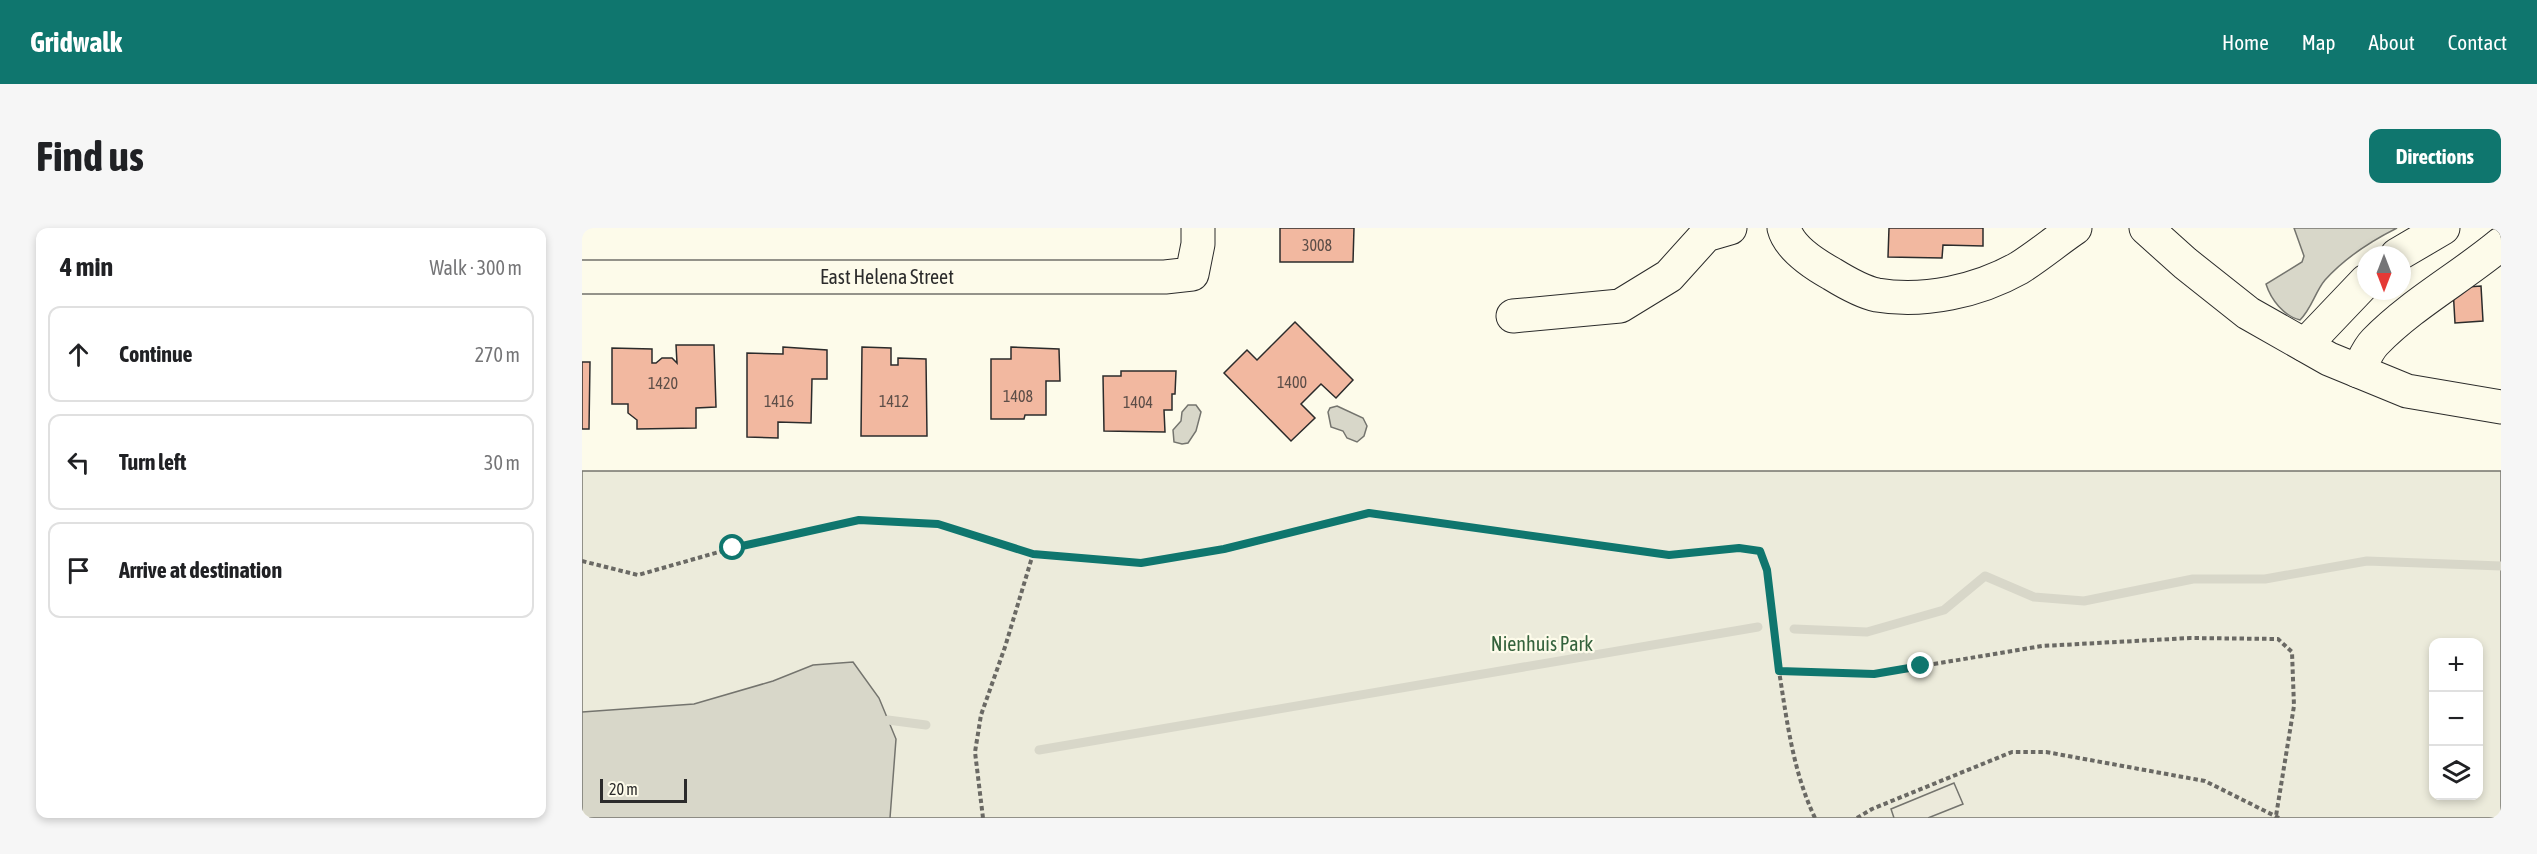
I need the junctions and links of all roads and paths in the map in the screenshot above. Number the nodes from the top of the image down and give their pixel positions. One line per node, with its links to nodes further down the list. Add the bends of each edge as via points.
1 (1198, 228): 9 (street, East Helena Street, via 1192,274 1165,277)
2 (1730, 228): 11 (street, via 1706,235 1669,276 1620,306)
3 (1784, 228): 4 (street, via 1786,238 1816,265 1845,282 1875,295 1916,299 1977,287 2018,268)
4 (2075, 228)
5 (2146, 228): 12 (street, via 2248,313)
6 (2443, 228): 8 (street)
7 (2501, 244): 13 (street, via 2410,310 2373,344)
8 (2411, 247)
9 (582, 276)
10 (2357, 290): 12 (street)
11 (1513, 316)
12 (2305, 345): 13 (street)
13 (2358, 371): 14 (street, via 2407,391)
14 (2501, 407)
15 (1033, 554): 16 (path, via 938,524 859,520 733,548 638,575); 17 (path, via 1141,563 1224,549 1369,513 1669,555 1739,548 1760,551 1767,570); 19 (path, via 981,715 975,752)
16 (582, 561)
17 (1779, 671): 18 (path, via 1874,674 2042,646 2190,638 2278,639 2292,652 2294,706); 20 (path, via 1789,735 1806,800)
18 (2277, 817): 21 (path, via 2205,781 2046,752 2012,752)
19 (983, 818)
20 (1815, 818)
21 (1857, 818)

